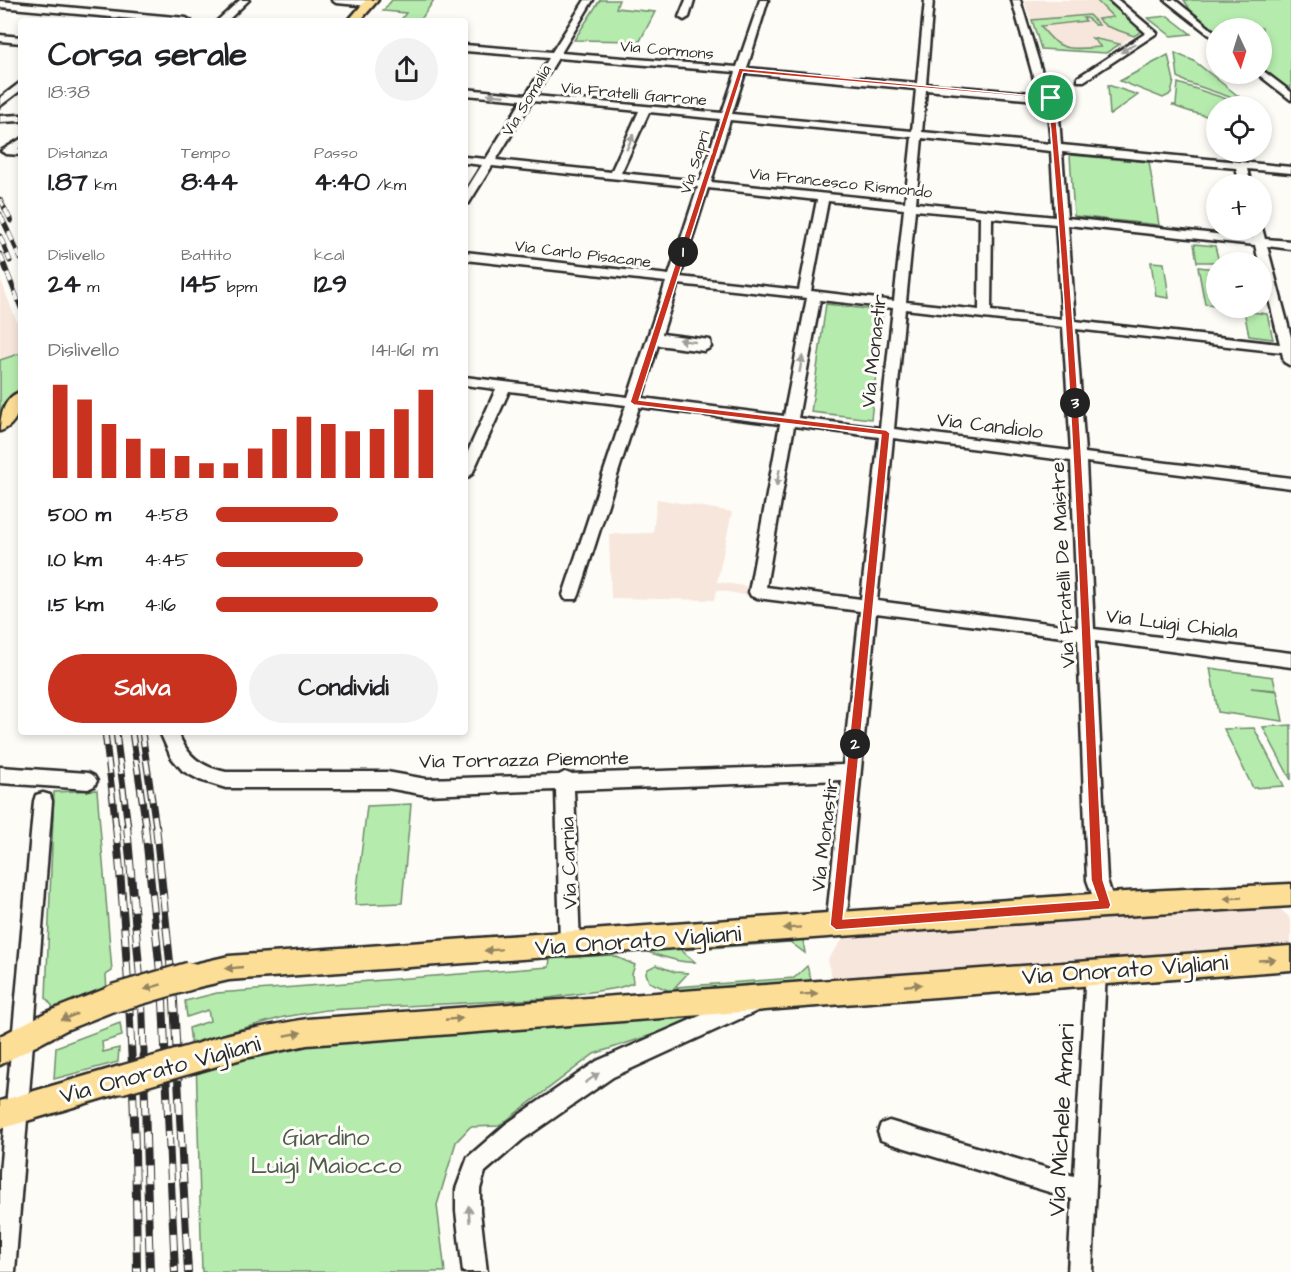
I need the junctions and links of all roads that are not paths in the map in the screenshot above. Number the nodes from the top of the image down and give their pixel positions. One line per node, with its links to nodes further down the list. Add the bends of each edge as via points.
1 (245, 0): 18 (street)
2 (336, 0): 10 (street)
3 (589, 0): 24 (street, Via Somalia)
4 (690, 0): 15 (street)
5 (764, 0): 25 (street, Via Cormons)
6 (929, 0): 28 (street)
7 (1016, 0): 34 (street, via 1039,79)
8 (1113, 0): 26 (street, one-way to 26, via 1152,33)
9 (1169, 0): 12 (street)
10 (371, 1): 19 (main road)
11 (0, 2): 14 (street)
12 (1180, 4): 20 (street)
13 (116, 6): 14 (street)
14 (107, 14): 16 (street); 17 (street)
15 (684, 16)
16 (102, 18)
17 (144, 18)
18 (225, 18)
19 (357, 18)
20 (1206, 28)
21 (0, 38): 22 (street)
22 (18, 40)
23 (468, 48): 24 (street, Via Cormons)
24 (554, 55): 25 (street, Via Cormons); 33 (street, Via Somalia)
25 (741, 70): 28 (street); 37 (street, Via Sapri)
26 (1081, 79)
27 (1272, 81): 32 (street)
28 (921, 86): 34 (street); 40 (street)
29 (18, 89): 30 (street); 35 (street)
30 (0, 90)
31 (468, 92): 33 (street, Via Fratelli Garrone, one-way to 31)
32 (1291, 97)
33 (527, 98): 36 (street, Via Fratelli Garrone); 45 (street, Via Somalia)
34 (1051, 98): 42 (street)
35 (0, 102)
36 (645, 109): 37 (street, Via Fratelli Garrone); 49 (street, one-way to 36)
37 (727, 117): 40 (street, Via Fratelli Garrone); 50 (street, Via Sapri)
38 (18, 118): 39 (street)
39 (0, 119)
40 (917, 135): 42 (street, Via Fratelli Garrone); 53 (street, Via Monastir)
41 (18, 143): 43 (street, via 6,151)
42 (1056, 147): 46 (street, Via Fratelli Garrone); 55 (street)
43 (18, 152)
44 (468, 160): 45 (street, Via Francesco Rismondo)
45 (489, 162): 49 (street, Via Francesco Rismondo); 51 (street, Via Somalia)
46 (1240, 164): 47 (street, Via Fratelli Garrone); 48 (street)
47 (1291, 170)
48 (1242, 174)
49 (615, 175): 50 (street, Via Francesco Rismondo)
50 (704, 184): 52 (street, Via Francesco Rismondo); 61 (street, Via Sapri)
51 (468, 196)
52 (823, 196): 53 (street, Via Francesco Rismondo); 62 (street)
53 (909, 207): 54 (street, Via Francesco Rismondo); 63 (street, Via Monastir)
54 (986, 214): 55 (street, Via Francesco Rismondo); 64 (street)
55 (1063, 221): 56 (street, Via Francesco Rismondo); 65 (street, Via Fratelli De Maistre)
56 (1206, 232)
57 (1272, 239): 59 (street, Via Francesco Rismondo)
58 (1260, 240): 66 (street)
59 (1290, 244)
60 (468, 256): 61 (street, Via Carlo Pisacane)
61 (674, 280): 62 (street, Via Carlo Pisacane); 70 (street, Via Sapri)
62 (809, 295): 63 (street, Via Carlo Pisacane); 72 (street, one-way to 62)
63 (899, 305): 64 (street, Via Carlo Pisacane); 74 (street, Via Monastir)
64 (985, 315): 65 (street, Via Carlo Pisacane)
65 (1070, 324): 66 (street, Via Carlo Pisacane); 76 (street, Via Fratelli De Maistre)
66 (1290, 354)
67 (468, 381): 68 (street, Via Candiolo)
68 (504, 386): 70 (street, Via Candiolo); 77 (street)
69 (18, 401): 73 (main road)
70 (634, 402): 72 (street, Via Candiolo); 79 (street, Via Sapri)
71 (18, 420): 75 (main road)
72 (789, 421): 74 (street, Via Candiolo); 80 (street, one-way to 80, via 757,592)
73 (0, 425)
74 (886, 433): 76 (street, Via Candiolo); 80 (street, Via Monastir)
75 (0, 437)
76 (1078, 458): 78 (street, Via Candiolo); 81 (street, Via Fratelli De Maistre)
77 (468, 467)
78 (1291, 483)
79 (570, 595)
80 (869, 608): 81 (street, Via Luigi Chiala); 84 (street, Via Monastir)
81 (1087, 633): 82 (street, Via Luigi Chiala); 90 (street, Via Fratelli De Maistre, via 1097,880)
82 (1291, 660)
83 (171, 739): 86 (street, Via Torrazza Piemonte, via 188,766 226,780 387,780 426,787)
84 (853, 772): 86 (street, Via Torrazza Piemonte); 91 (street, Via Monastir)
85 (0, 775): 87 (street)
86 (565, 780): 92 (street, Via Carnia)
87 (88, 781)
88 (43, 801): 96 (street)
89 (1291, 895): 90 (main road, Via Onorato Vigliani, one-way to 90)
90 (1105, 905): 91 (main road, Via Onorato Vigliani)
91 (836, 925): 92 (main road, Via Onorato Vigliani, one-way to 92)
92 (570, 945): 96 (main road, Via Onorato Vigliani, one-way to 96, bridge, via 230,968 115,999)
93 (1291, 958): 94 (main road, Via Onorato Vigliani, one-way to 93)
94 (1096, 971): 95 (main road, Via Onorato Vigliani, one-way to 94); 100 (street, Via Michele Amari)
95 (763, 998): 98 (main road, Via Onorato Vigliani, one-way to 95, bridge, via 245,1044 307,1032); 102 (street, one-way to 95, via 468,1189 476,1165 514,1132 605,1069)
96 (24, 1038): 97 (main road, Via Onorato Vigliani); 98 (street)
97 (0, 1050)
98 (9, 1112): 101 (street)
99 (890, 1132): 100 (street)
100 (1084, 1191): 103 (street, Via Michele Amari)
101 (3, 1272)
102 (475, 1272)
103 (1080, 1272)

